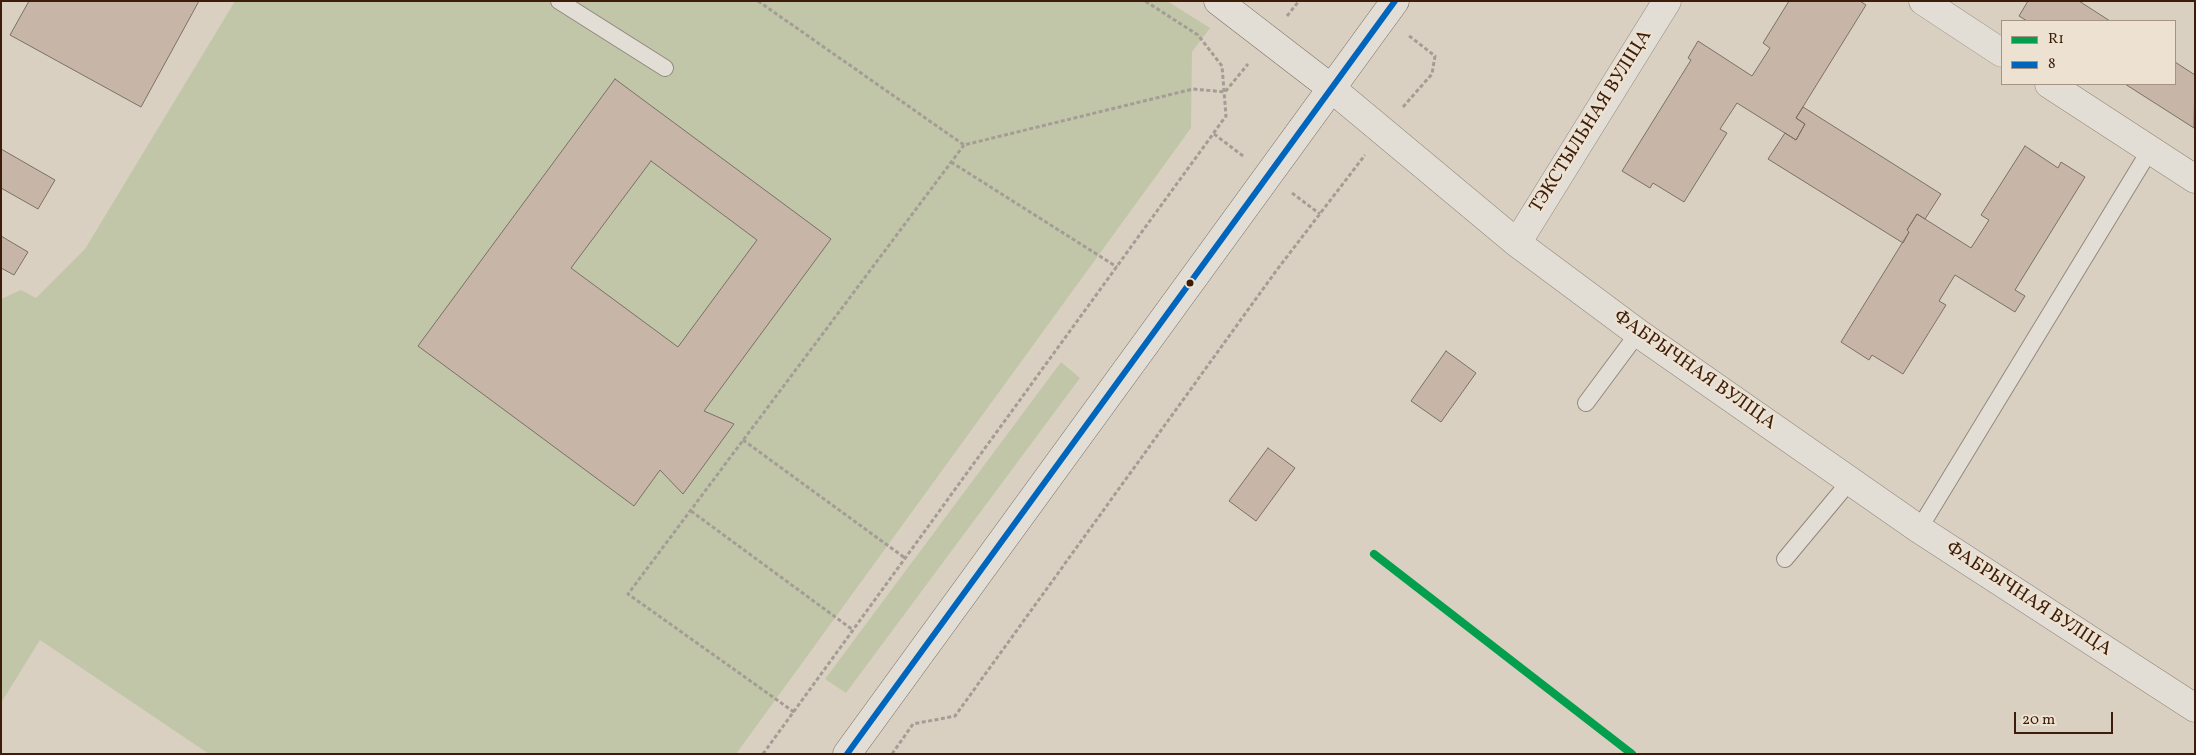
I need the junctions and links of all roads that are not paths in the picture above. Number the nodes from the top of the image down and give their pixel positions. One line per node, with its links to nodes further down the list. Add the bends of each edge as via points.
1 (559, 1): 7 (lane)
2 (1218, 1): 9 (street, ФАБРЫЧНАЯ ВУЛІЦА)
3 (1667, 1): 12 (street, ТЭКСТЫЛЬНАЯ ВУЛІЦА)
4 (1923, 1): 6 (street)
5 (1390, 8): 9 (street)
6 (2001, 52)
7 (665, 68)
8 (2051, 85): 10 (street)
9 (1331, 88): 12 (street, ФАБРЫЧНАЯ ВУЛІЦА); 19 (street)
10 (2150, 150): 11 (street); 16 (lane)
11 (2195, 179)
12 (1517, 243): 13 (street, ФАБРЫЧНАЯ ВУЛІЦА)
13 (1638, 333): 14 (lane); 15 (street, ФАБРЫЧНАЯ ВУЛІЦА)
14 (1586, 403)
15 (1850, 481): 16 (street, ФАБРЫЧНАЯ ВУЛІЦА); 17 (lane)
16 (1919, 529): 18 (street, ФАБРЫЧНАЯ ВУЛІЦА)
17 (1785, 559)
18 (2195, 708)
19 (847, 754)

